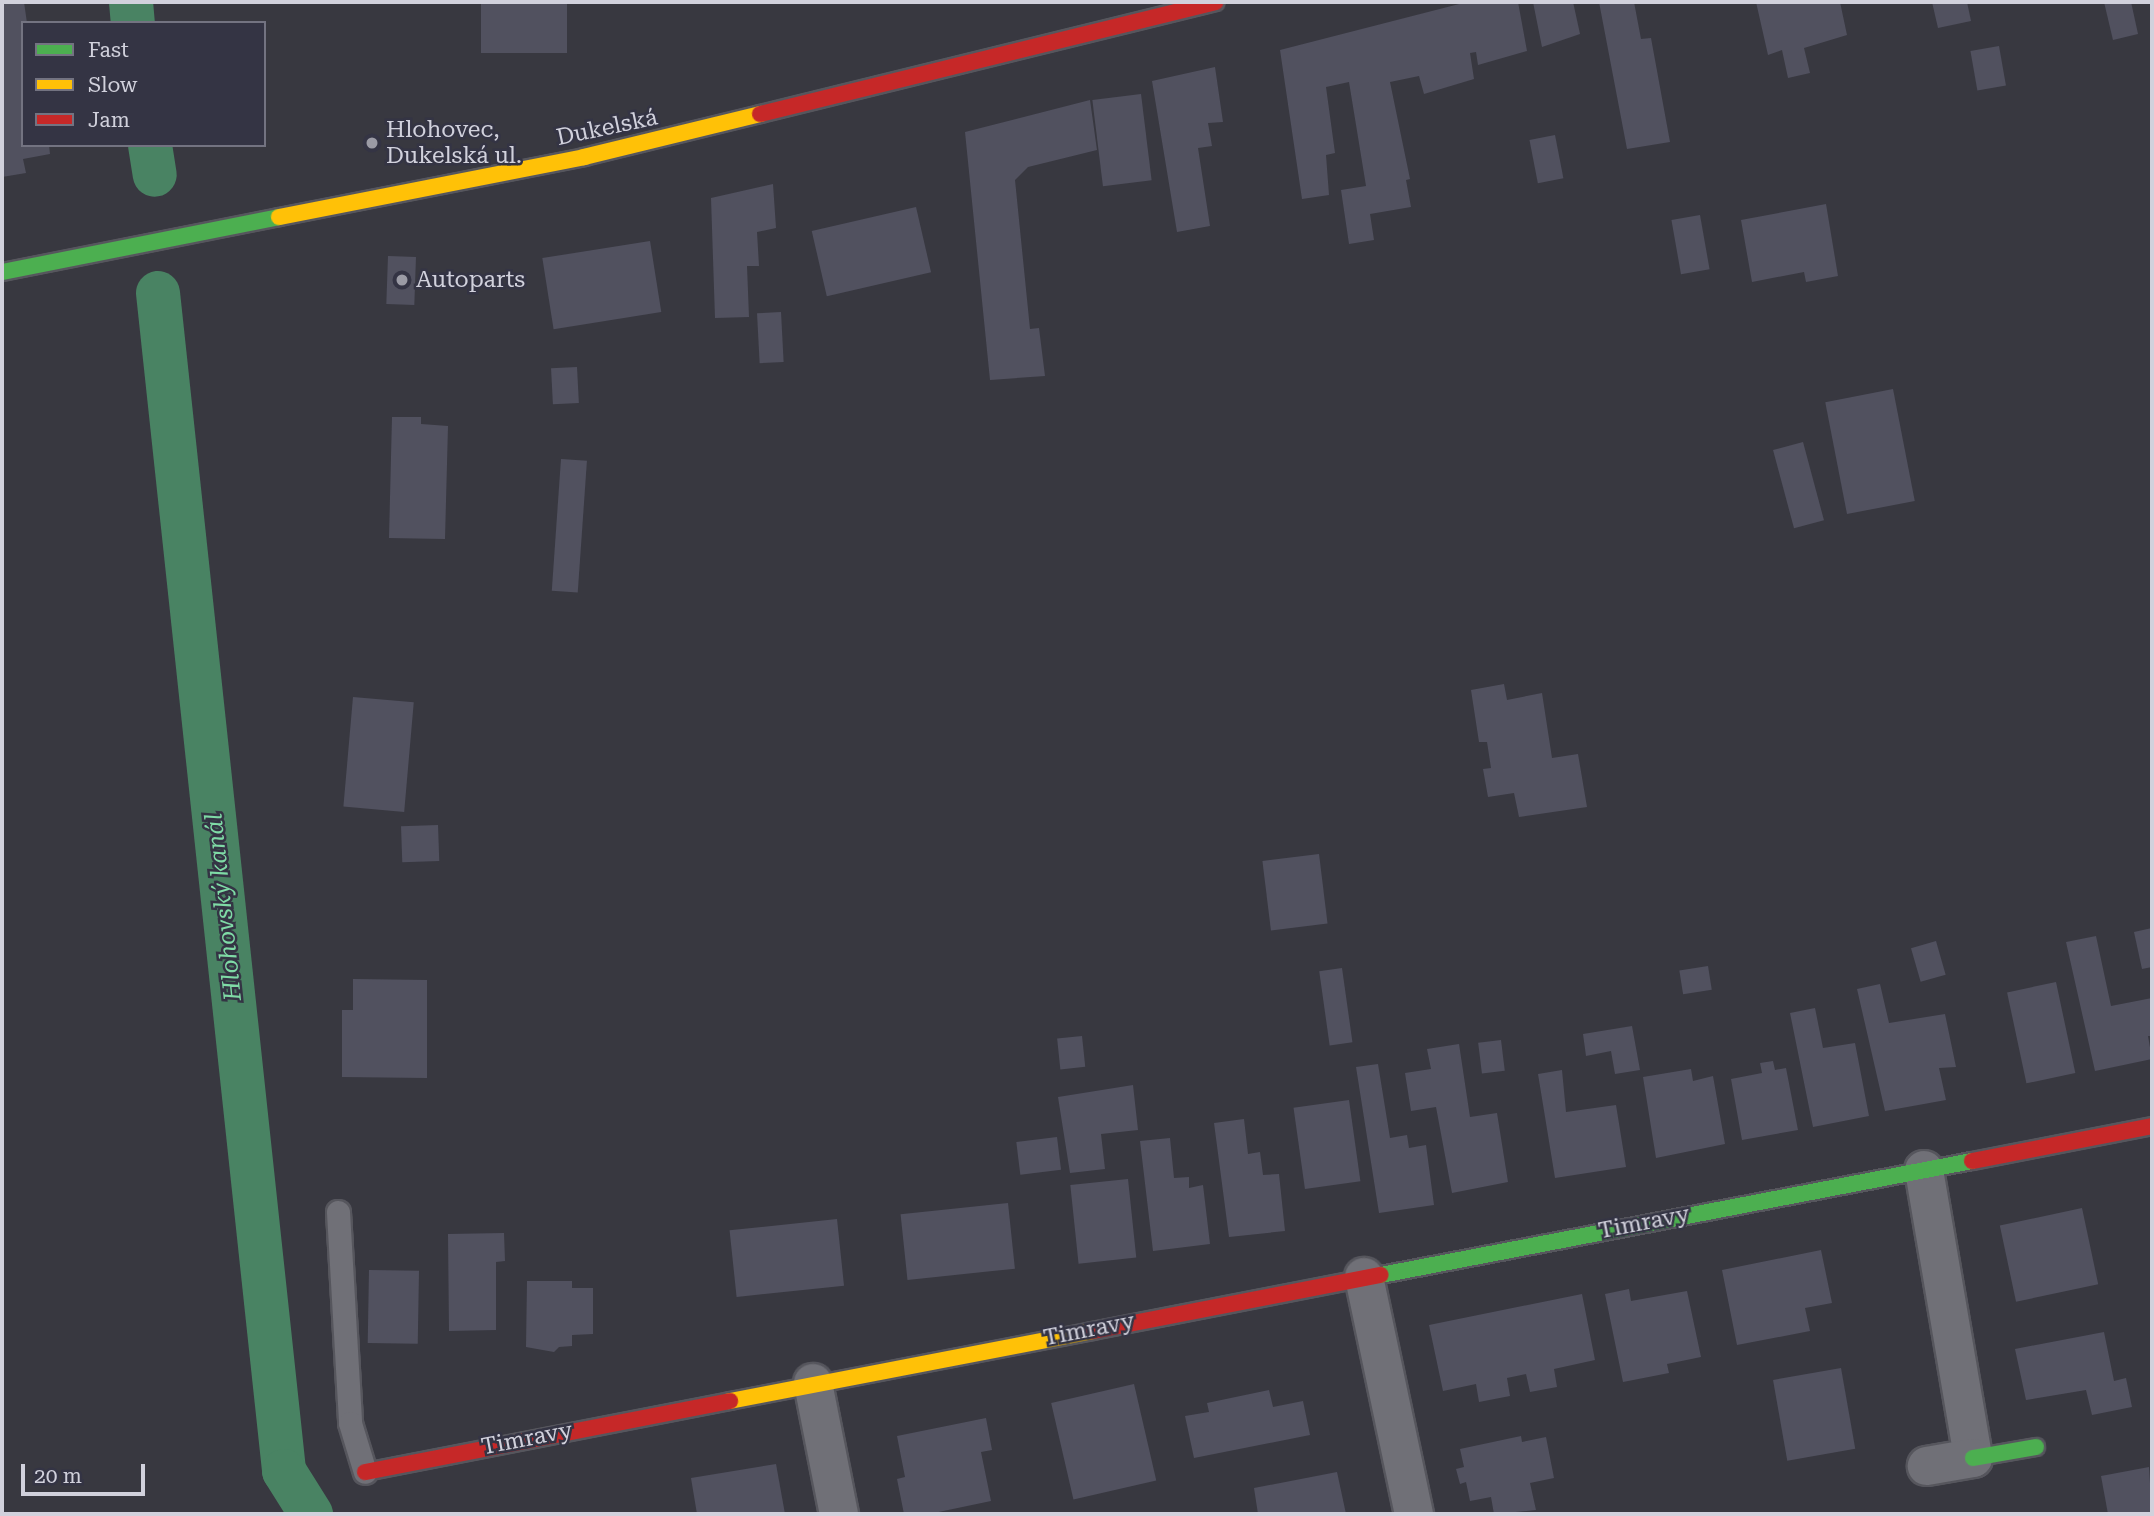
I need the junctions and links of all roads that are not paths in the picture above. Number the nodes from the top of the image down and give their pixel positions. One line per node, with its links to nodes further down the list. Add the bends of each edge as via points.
1 (1215, 2): 2 (street, Dukelská)
2 (1177, 7): 3 (street, Dukelská, via 584,157)
3 (2, 272)
4 (2152, 1126): 5 (street, Timravy)
5 (1924, 1170): 7 (street, Timravy); 10 (street)
6 (338, 1212): 12 (lane, via 350,1423)
7 (1364, 1277): 8 (street, Timravy); 14 (street)
8 (813, 1383): 12 (street, Timravy); 13 (street)
9 (2036, 1447): 10 (street)
10 (1973, 1458): 11 (street)
11 (1927, 1466)
12 (365, 1472)
13 (839, 1514)
14 (1414, 1514)

